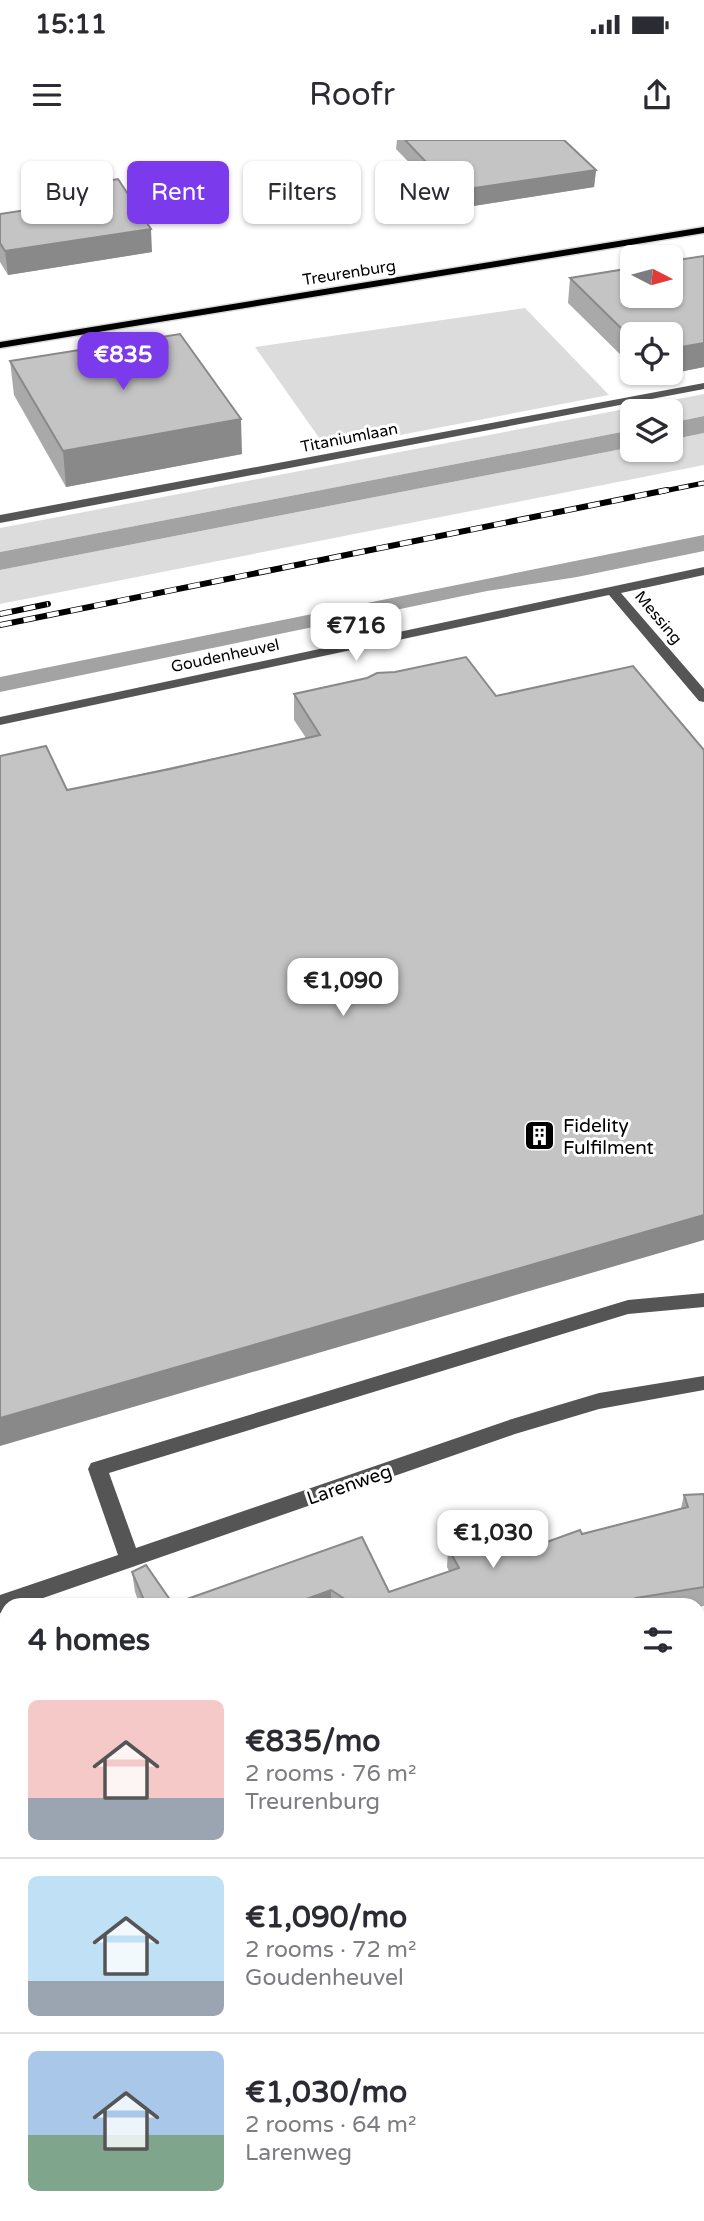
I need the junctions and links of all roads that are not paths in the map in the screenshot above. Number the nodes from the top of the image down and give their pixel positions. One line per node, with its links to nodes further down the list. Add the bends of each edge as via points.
1 (704, 230): 2 (main road, Treurenburg)
2 (0, 345)
3 (704, 386): 4 (street, Titaniumlaan)
4 (0, 519)
5 (704, 571): 6 (street, Goudenheuvel)
6 (614, 591): 7 (street, Messing); 8 (street, Goudenheuvel)
7 (704, 698)
8 (0, 721)
9 (704, 1300): 11 (street, via 628,1307 98,1469)
10 (704, 1383): 11 (street, Larenweg, via 599,1401)
11 (130, 1559): 12 (street, Larenweg)
12 (17, 1598)

